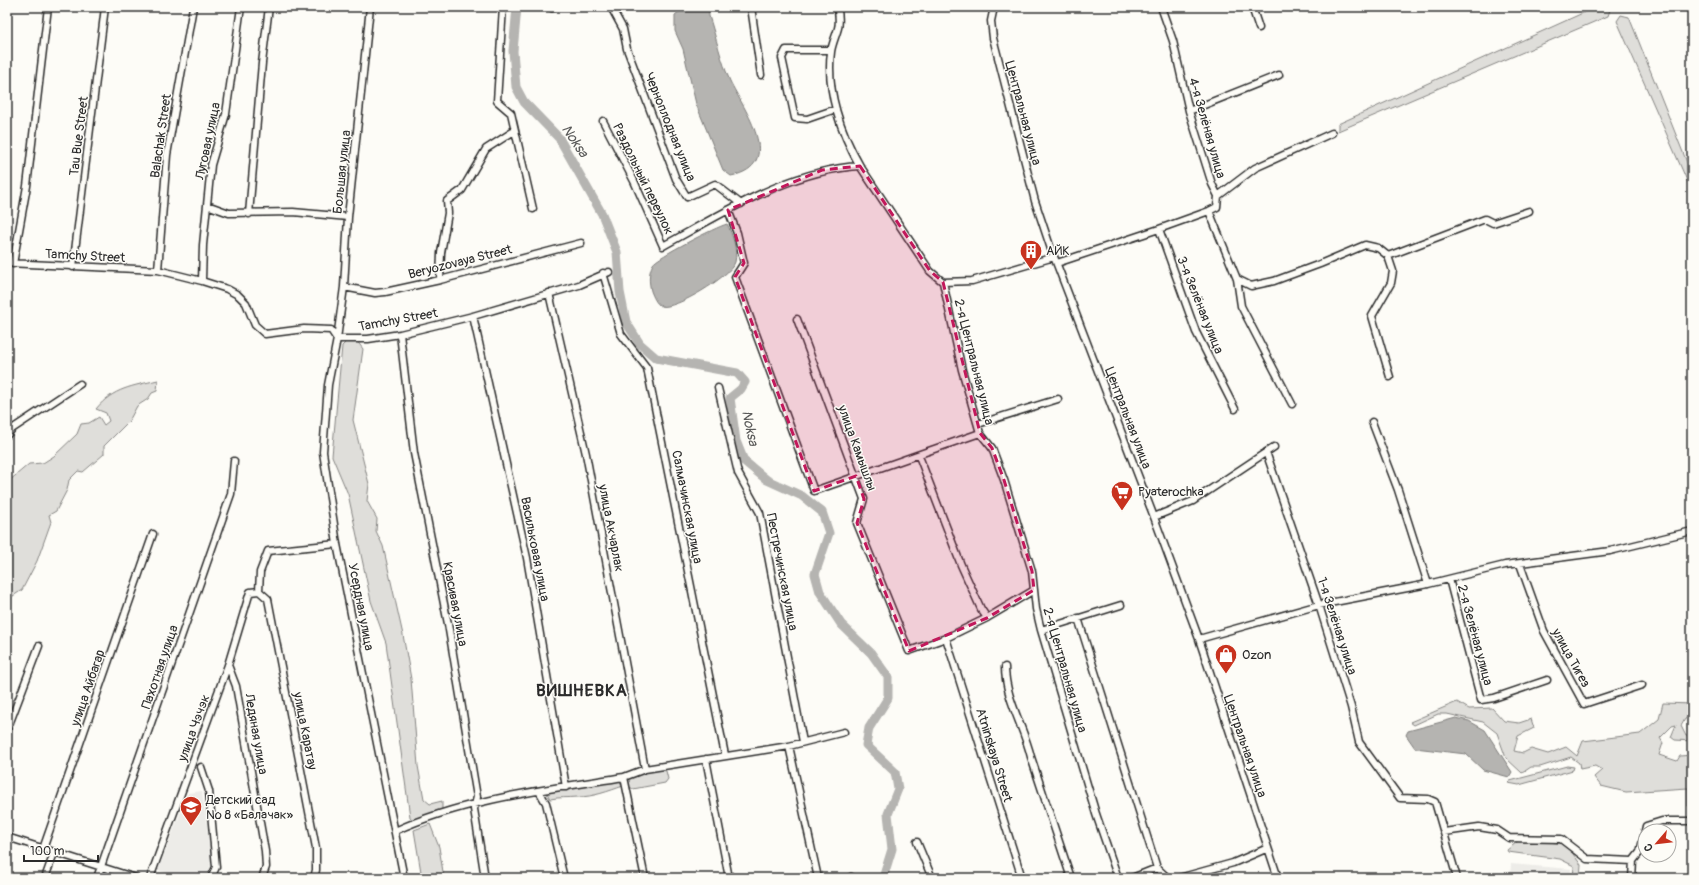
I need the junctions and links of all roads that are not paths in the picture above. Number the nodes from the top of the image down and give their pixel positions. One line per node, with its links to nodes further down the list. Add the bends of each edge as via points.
1 (48, 7): 37 (street, via 27,186)
2 (105, 7): 38 (street, Tau Bue Street)
3 (193, 7): 39 (street, Balachak Street, via 167,155)
4 (241, 7): 26 (street, Луговая улица, via 226,114 211,165)
5 (269, 7): 31 (street)
6 (370, 7): 32 (street, Большая улица)
7 (503, 7): 21 (street, via 497,101 511,113)
8 (611, 7): 25 (street, Черноплодная улица, via 623,29 627,49 676,179 687,197 716,184)
9 (751, 7): 16 (street)
10 (838, 7): 15 (street, via 839,27)
11 (994, 7): 36 (street, Центральная улица, via 991,21 996,52 1035,200)
12 (1161, 7): 19 (street, 4-я Зелёная улица, via 1173,41)
13 (1252, 7): 14 (street)
14 (1260, 28)
15 (831, 50): 18 (street, via 829,78); 18 (street, via 786,50 782,58 795,118 806,118)
16 (761, 74)
17 (1278, 75): 19 (street)
18 (836, 110): 23 (street, via 850,148)
19 (1189, 111): 24 (street, 4-я Зелёная улица)
20 (603, 121): 28 (street, Раздольный переулок, via 663,246)
21 (514, 131): 27 (street); 42 (street, via 486,148 462,190 447,201 448,213 441,253)
22 (1332, 133): 24 (street, 4-я Зелёная улица, via 1255,168)
23 (860, 166): 25 (street, via 822,170); 44 (street, via 930,271)
24 (1218, 196): 29 (street, via 1217,207)
25 (741, 204): 28 (street)
26 (207, 205): 31 (street, via 229,213); 43 (street, Луговая улица)
27 (533, 209)
28 (728, 210): 65 (street, via 737,233 744,264 735,277 814,491)
29 (1209, 210): 33 (street); 41 (street)
30 (1529, 212): 35 (street, via 1493,223 1485,219)
31 (249, 214): 32 (street, via 293,212)
32 (348, 217): 45 (street, Большая улица)
33 (1159, 229): 36 (street); 56 (street, 3-я Зелёная улица, via 1196,332)
34 (581, 243): 42 (street, Beryozovaya Street)
35 (1388, 256): 41 (street, via 1378,248 1365,244 1274,281 1251,286); 51 (street, via 1393,271 1390,283 1372,316)
36 (1055, 260): 44 (street, via 972,280); 66 (street, Центральная улица)
37 (10, 263): 38 (street, Tamchy Street)
38 (73, 267): 39 (street, Tamchy Street)
39 (158, 270): 43 (street, Tamchy Street)
40 (606, 272): 46 (street, Tamchy Street, via 579,285); 91 (street, Салмачинская улица, via 621,334 647,368)
41 (1237, 279): 55 (street, via 1241,306)
42 (440, 280): 45 (street, Beryozovaya Street, via 375,293)
43 (202, 281): 50 (street, Tamchy Street, via 238,295 246,303 255,325 265,334 304,329 331,330)
44 (943, 282): 58 (street, 2-я Центральная улица, via 962,370)
45 (344, 287): 50 (street, Большая улица)
46 (549, 293): 47 (street, Tamchy Street); 94 (street, улица Акчарлак, via 586,454)
47 (473, 316): 49 (street, Tamchy Street); 96 (street, Васильковая улица, via 527,558)
48 (797, 319): 65 (street, улица Камышлы)
49 (400, 334): 50 (street, Tamchy Street, via 368,339); 98 (street, Красивая улица, via 414,453 448,624)
50 (337, 339): 69 (street, Усердная улица, via 328,385 323,452)
51 (1390, 377)
52 (80, 384): 60 (street)
53 (718, 388): 89 (street, Пестречинская улица, via 738,473 760,513)
54 (1058, 399): 58 (street)
55 (1292, 404)
56 (1235, 409)
57 (1372, 422): 72 (street, via 1398,490)
58 (978, 424): 59 (street, 2-я Центральная улица)
59 (980, 433): 63 (street); 73 (street, 2-я Центральная улица, via 992,448 1004,480 1032,571)
60 (7, 434)
61 (1274, 447): 62 (street)
62 (1266, 452): 66 (street, via 1193,501); 76 (street, 1-я Зелёная улица)
63 (919, 456): 65 (street); 77 (street, via 960,565)
64 (234, 461): 110 (street, Пахотная улица, via 231,494)
65 (856, 476): 80 (street, улица Камышлы, via 864,499 857,523 909,651)
66 (1154, 517): 81 (street, Центральная улица)
67 (1692, 531): 70 (street, via 1610,551)
68 (153, 534): 106 (street, улица Айбагар)
69 (337, 544): 74 (street, via 268,551 260,572); 101 (street, Усердная улица)
70 (1520, 564): 71 (street, via 1505,565); 86 (street, улица Тигез, via 1544,631 1584,704)
71 (1449, 579): 72 (street); 85 (street, 2-я Зелёная улица, via 1482,700)
72 (1428, 584): 76 (street)
73 (1034, 590): 77 (street); 79 (street, 2-я Центральная улица)
74 (259, 591): 83 (street, улица Чэчэк, via 250,592); 118 (street, улица Каратау, via 268,599 316,848)
75 (1121, 605): 78 (street)
76 (1319, 605): 81 (street); 102 (street, 1-я Зелёная улица, via 1351,707 1359,742 1400,798 1428,799 1435,802)
77 (987, 618): 80 (street)
78 (1078, 618): 79 (street); 111 (street, 2-я Центральная улица)
79 (1041, 630): 128 (street, 2-я Центральная улица, via 1096,814)
80 (946, 638): 126 (street, Atninskaya Street)
81 (1199, 639): 105 (street, Центральная улица)
82 (39, 646): 87 (street)
83 (228, 665): 115 (street, улица Чэчэк); 117 (street, Ледяная улица, via 236,686 265,851 266,866)
84 (1005, 667): 127 (street, via 1009,693)
85 (1547, 680)
86 (1642, 685)
87 (7, 730)
88 (844, 732): 89 (street)
89 (803, 742): 90 (street)
90 (788, 746): 91 (street); 124 (street)
91 (725, 755): 92 (street)
92 (706, 759): 94 (street); 123 (street)
93 (201, 767): 116 (street, via 209,791 216,867)
94 (645, 769): 95 (street)
95 (624, 777): 96 (street); 122 (street)
96 (566, 787): 97 (street)
97 (539, 791): 98 (street); 121 (street, via 546,803)
98 (476, 803): 101 (street, via 420,819); 120 (street, Красивая улица, via 474,809)
99 (1692, 821): 100 (street)
100 (1656, 823)
101 (395, 831): 119 (street, Усердная улица)
102 (1444, 832): 109 (street, via 1479,827 1497,830 1509,838 1561,839 1587,859); 133 (street)
103 (7, 837): 106 (street)
104 (917, 842): 125 (street)
105 (1268, 848): 131 (street, via 1233,863); 132 (street, Центральная улица)
106 (43, 849): 107 (street)
107 (54, 853): 110 (street); 112 (street)
108 (1637, 856): 109 (street)
109 (1633, 861): 134 (street)
110 (101, 867): 113 (street, Пахотная улица); 114 (street)
111 (1157, 868): 129 (street); 130 (street)
112 (45, 878)
113 (97, 878)
114 (136, 878)
115 (150, 878)
116 (211, 878)
117 (262, 878)
118 (314, 878)
119 (404, 878)
120 (485, 878)
121 (564, 878)
122 (645, 878)
123 (728, 878)
124 (818, 878)
125 (932, 878)
126 (1022, 878)
127 (1071, 878)
128 (1118, 878)
129 (1132, 878)
130 (1168, 878)
131 (1179, 878)
132 (1278, 878)
133 (1457, 878)
134 (1632, 878)

